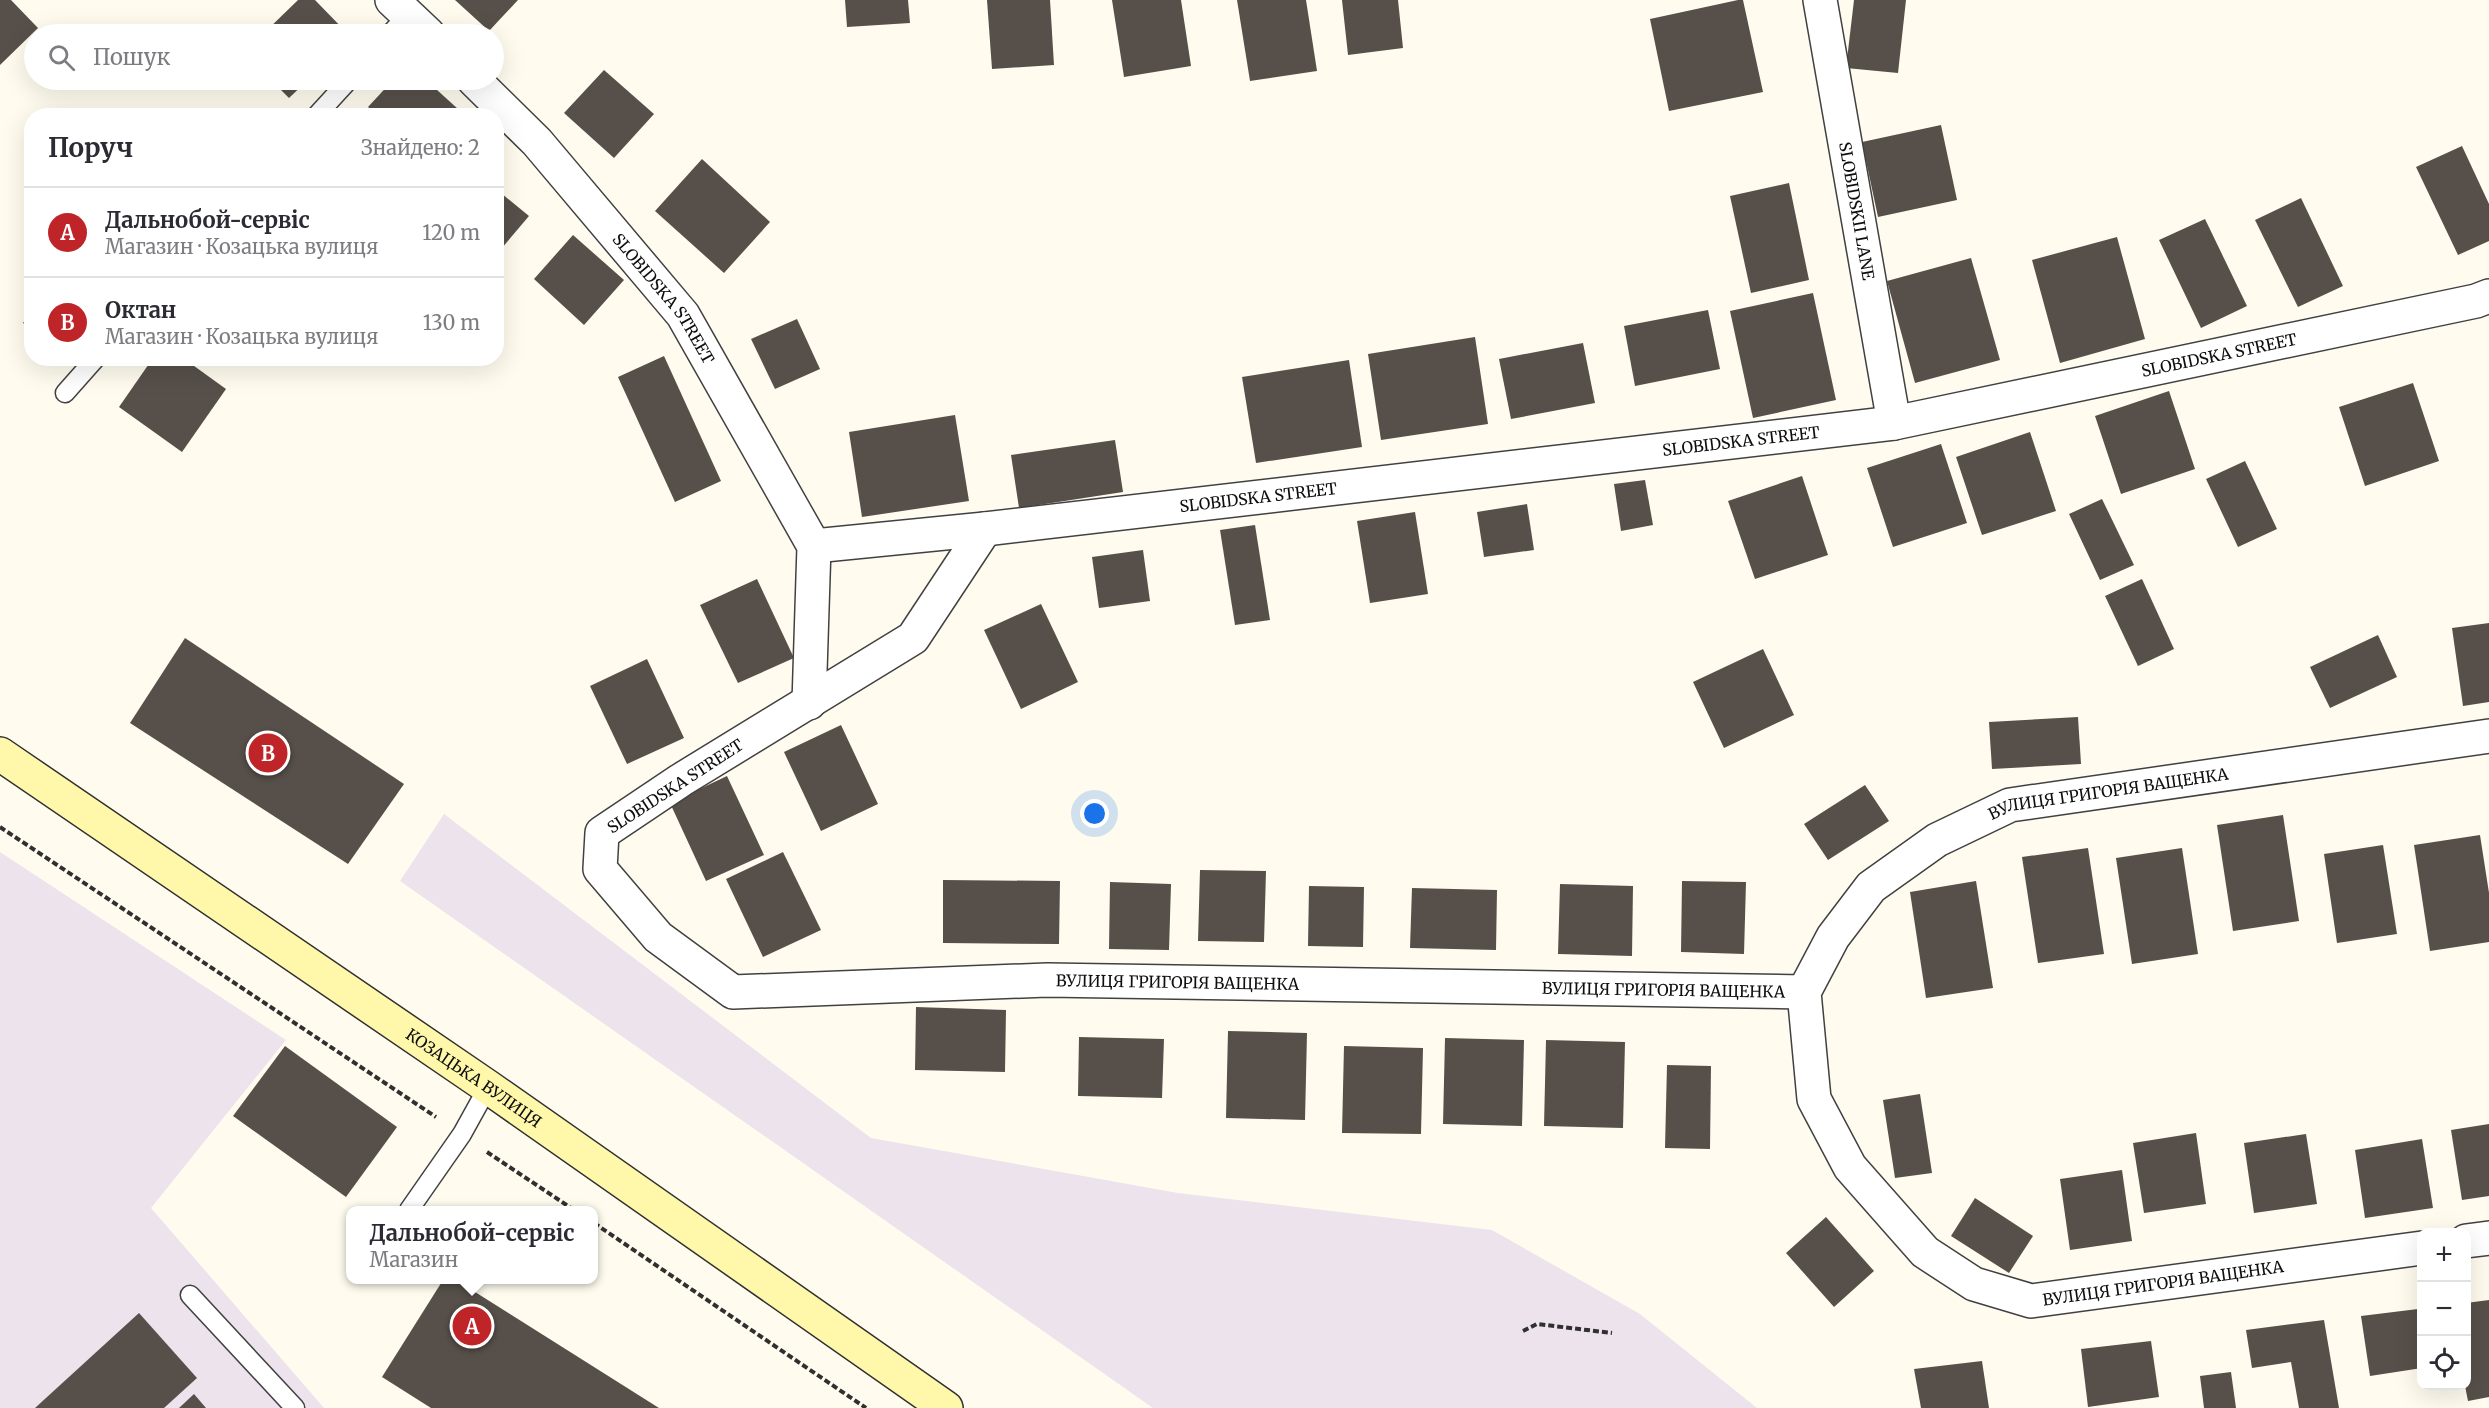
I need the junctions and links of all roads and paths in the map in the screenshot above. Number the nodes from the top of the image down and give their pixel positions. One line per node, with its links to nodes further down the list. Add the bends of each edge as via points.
1 (1820, 0): 10 (street, SLOBIDSKII LANE)
2 (340, 90): 4 (lane)
3 (484, 90): 5 (street, SLOBIDSKA STREET)
4 (323, 108)
5 (502, 108)
6 (504, 110): 12 (street, SLOBIDSKA STREET, via 537,142 683,315)
7 (2489, 296): 10 (street, SLOBIDSKA STREET)
8 (89, 366): 9 (lane)
9 (65, 393)
10 (1894, 423): 11 (street, SLOBIDSKA STREET)
11 (985, 529): 12 (street, SLOBIDSKA STREET); 13 (street, SLOBIDSKA STREET, via 913,638)
12 (814, 546): 13 (street)
13 (809, 703): 17 (street, SLOBIDSKA STREET, via 602,833)
14 (2489, 736): 18 (street, ВУЛИЦЯ ГРИГОРІЯ ВАЩЕНКА, via 2010,805 1937,840 1871,887 1833,937)
15 (0, 754): 19 (main road, КОЗАЦЬКА ВУЛИЦЯ)
16 (0, 827): 20 (path)
17 (600, 868): 18 (street, ВУЛИЦЯ ГРИГОРІЯ ВАЩЕНКА, via 658,937 733,992 1047,980)
18 (1804, 992): 26 (street, ВУЛИЦЯ ГРИГОРІЯ ВАЩЕНКА, via 1814,1099 1850,1167 1925,1252 1974,1284 2031,1301)
19 (488, 1087): 20 (lane); 32 (main road, КОЗАЦЬКА ВУЛИЦЯ)
20 (462, 1134): 21 (lane); 22 (path)
21 (412, 1206)
22 (568, 1206)
23 (598, 1226): 31 (path)
24 (2489, 1238): 25 (street)
25 (2471, 1240)
26 (2417, 1249)
27 (190, 1295): 30 (lane)
28 (1523, 1331): 29 (path, via 1537,1324)
29 (1612, 1333)
30 (295, 1408)
31 (866, 1408)
32 (946, 1408)

